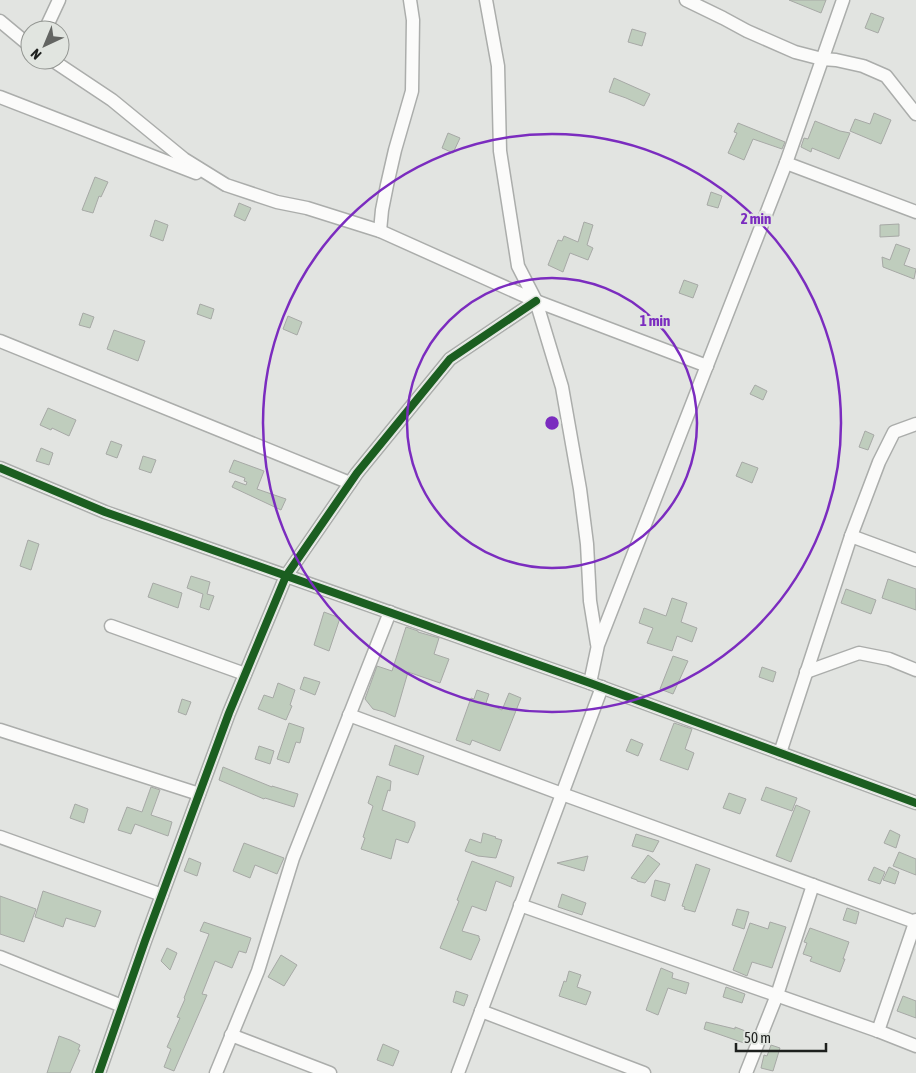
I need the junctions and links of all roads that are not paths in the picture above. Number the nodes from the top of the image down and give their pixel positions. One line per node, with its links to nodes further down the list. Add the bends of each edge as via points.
1 (60, 0): 6 (street)
2 (410, 0): 16 (street, via 413,20 412,91 395,150)
3 (486, 0): 17 (street, via 498,66 500,152 518,266)
4 (686, 0): 9 (street, via 787,49)
5 (843, 0): 9 (street)
6 (50, 20)
7 (0, 21): 8 (street)
8 (20, 38)
9 (822, 59): 12 (street, via 863,66 886,76); 13 (street)
10 (67, 70): 14 (street, via 112,100 184,159)
11 (0, 97): 14 (street)
12 (916, 114)
13 (786, 163): 15 (street); 19 (street)
14 (226, 185): 16 (street)
15 (916, 212)
16 (380, 231): 17 (street)
17 (536, 301): 19 (street); 22 (street, via 450,359); 28 (street, via 562,387 580,489 590,601)
18 (0, 341): 22 (street)
19 (707, 366): 28 (street)
20 (916, 424): 23 (street, via 894,432)
21 (0, 468): 25 (street, via 105,512)
22 (350, 483): 25 (street)
23 (851, 536): 24 (street); 30 (street)
24 (916, 560)
25 (286, 576): 26 (street); 31 (street)
26 (390, 612): 32 (street); 33 (street)
27 (111, 626): 31 (street)
28 (598, 645): 32 (street)
29 (916, 670): 30 (street, via 889,658 858,653)
30 (806, 672): 35 (street)
31 (245, 674): 36 (street)
32 (596, 685): 35 (street); 37 (street)
33 (349, 715): 37 (street); 49 (street, via 293,858 258,971)
34 (0, 730): 36 (street)
35 (780, 753): 38 (street)
36 (199, 794): 41 (street)
37 (562, 794): 40 (street); 42 (street)
38 (916, 803)
39 (0, 837): 41 (street)
40 (813, 885): 43 (street); 45 (street)
41 (162, 894): 46 (street)
42 (520, 905): 45 (street); 47 (street)
43 (916, 921): 48 (street)
44 (0, 957): 46 (street)
45 (777, 995): 48 (street); 56 (street)
46 (122, 1006): 51 (street)
47 (481, 1011): 54 (street); 55 (street)
48 (878, 1031): 50 (street)
49 (232, 1035): 52 (street); 53 (street)
50 (916, 1046)
51 (99, 1073)
52 (216, 1073)
53 (330, 1073)
54 (458, 1073)
55 (644, 1073)
56 (746, 1073)

